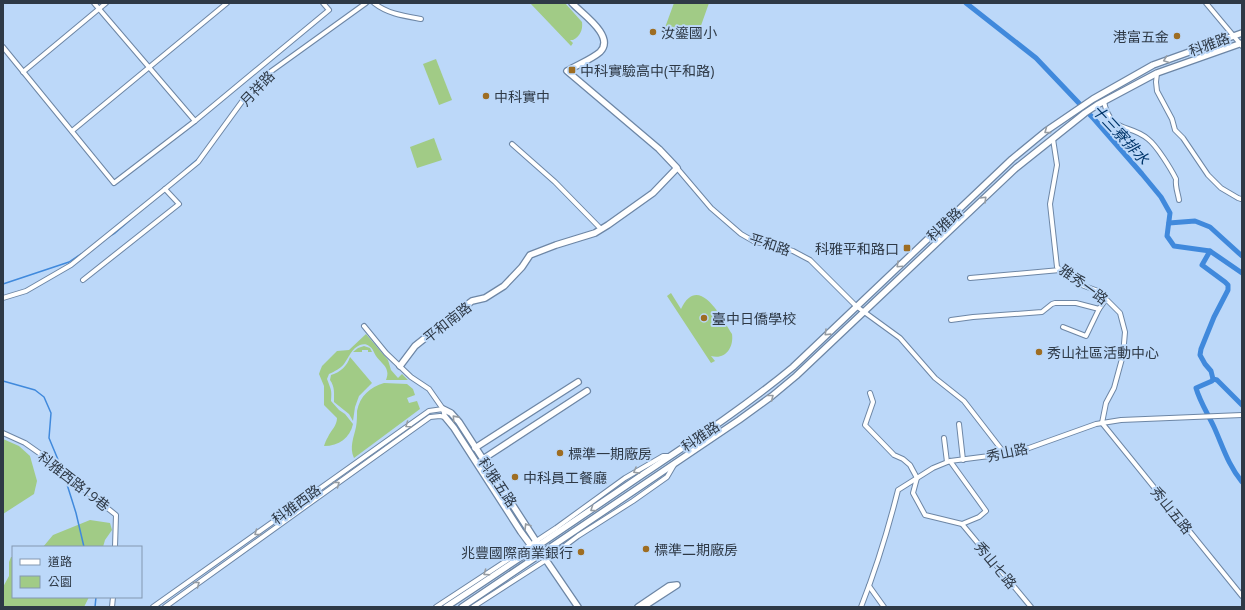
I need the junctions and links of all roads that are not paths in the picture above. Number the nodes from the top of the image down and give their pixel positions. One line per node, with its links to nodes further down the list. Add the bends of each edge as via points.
1 (94, 3): 9 (street)
2 (106, 3): 9 (street)
3 (227, 3): 15 (street)
4 (323, 3): 19 (street, via 329,10)
5 (366, 3): 24 (street, 月祥路, via 266,75 246,96 198,162)
6 (374, 3): 10 (street, via 401,16)
7 (572, 3): 23 (street, 平和路, via 590,19 602,34 604,42 597,54 568,71 659,149)
8 (1206, 3): 12 (street)
9 (99, 9): 15 (street); 16 (street)
10 (421, 19)
11 (1242, 33): 12 (street, 科雅路)
12 (1233, 35): 13 (street); 33 (street, 科雅路, one-way to 33, via 1154,65 1093,99 1046,131 1012,159)
13 (1241, 44): 17 (street, 科雅路)
14 (3, 47): 16 (street)
15 (149, 67): 19 (street); 20 (street)
16 (23, 72): 20 (street)
17 (1157, 73): 18 (street, 科雅路); 25 (street, via 1157,91 1175,130 1208,175 1221,188)
18 (1104, 102): 21 (street, 科雅路, via 1085,113); 26 (street, via 1106,112 1115,124 1136,132 1153,143 1176,179)
19 (195, 121): 20 (street, via 114,183)
20 (72, 131)
21 (1053, 139): 28 (street, 雅秀一路, via 1057,165 1050,204 1057,267); 35 (street, 科雅路, one-way to 21, via 1016,168)
22 (512, 144): 27 (street, via 555,182)
23 (677, 168): 27 (street, 平和南路, via 653,193); 33 (street, 平和路, via 711,208 741,234 755,242 793,251 810,260)
24 (165, 189): 30 (street, via 179,204); 31 (street, 月祥路, via 71,265 26,291)
25 (1242, 198)
26 (1179, 200)
27 (601, 229): 39 (street, 平和南路, via 530,255 504,286 464,307 415,346)
28 (1061, 270): 29 (street); 32 (street, 雅秀一路, via 1079,284 1098,291)
29 (970, 278)
30 (83, 280)
31 (3, 298)
32 (1106, 299): 34 (street); 46 (street, 雅秀一路, via 1120,313 1125,332 1123,355 1114,388 1106,403)
33 (856, 306): 35 (street, 平和路); 58 (street, 科雅路, one-way to 58, via 793,367 735,413)
34 (1099, 309): 36 (street, via 1076,303 1055,303 1042,312); 38 (street, via 1086,336)
35 (863, 311): 51 (street, 平和路, via 900,338 935,378 964,401); 55 (street, 科雅路, one-way to 35, via 772,396)
36 (951, 320)
37 (364, 326): 39 (street)
38 (1063, 327)
39 (400, 366): 43 (street, via 429,389)
40 (578, 382): 50 (street)
41 (587, 391): 52 (street)
42 (870, 393): 56 (street, via 873,402 865,425 894,455 910,465)
43 (443, 409): 45 (street); 50 (street, 科雅五路, one-way to 43, via 452,413); 65 (street, 科雅西路, one-way to 65, via 428,411)
44 (1242, 415): 46 (street, 秀山路)
45 (445, 417): 60 (street, 科雅五路); 66 (street, 科雅西路, one-way to 45, via 430,417)
46 (1102, 423): 51 (street, 秀山路); 64 (street, 秀山五路)
47 (960, 424): 53 (street)
48 (3, 433): 59 (street, 科雅西路19巷, via 25,443 52,462 62,475 116,515)
49 (944, 438): 54 (street)
50 (475, 448): 52 (street, 科雅五路)
51 (1005, 454): 53 (street, 秀山路)
52 (483, 460): 58 (street, 科雅五路, one-way to 52)
53 (963, 460): 54 (street, 秀山路)
54 (949, 462): 56 (street, 秀山路, via 932,468); 57 (street, via 986,511)
55 (675, 463): 61 (street, 科雅路); 62 (street, 科雅路, via 667,477)
56 (917, 478): 57 (street, via 913,493 925,515); 63 (street, 秀山路, via 898,490)
57 (962, 524): 76 (street, 秀山七路)
58 (538, 543): 60 (street, 科雅路); 61 (street, 科雅五路)
59 (115, 546)
60 (532, 547): 61 (street, 科雅五路); 67 (street, 科雅路, one-way to 67); 68 (street, 科雅路)
61 (541, 553): 62 (street, 科雅五路); 69 (street, 科雅路)
62 (546, 560): 70 (street, 科雅路); 71 (street, 科雅五路)
63 (869, 586): 74 (street, 秀山路); 75 (street)
64 (1242, 596)
65 (153, 607)
66 (165, 607)
67 (436, 607)
68 (446, 607)
69 (462, 607)
70 (473, 607)
71 (578, 607)
72 (638, 607): 73 (street, via 669,586 677,585)
73 (643, 607)
74 (860, 607)
75 (884, 607)
76 (1031, 607)

